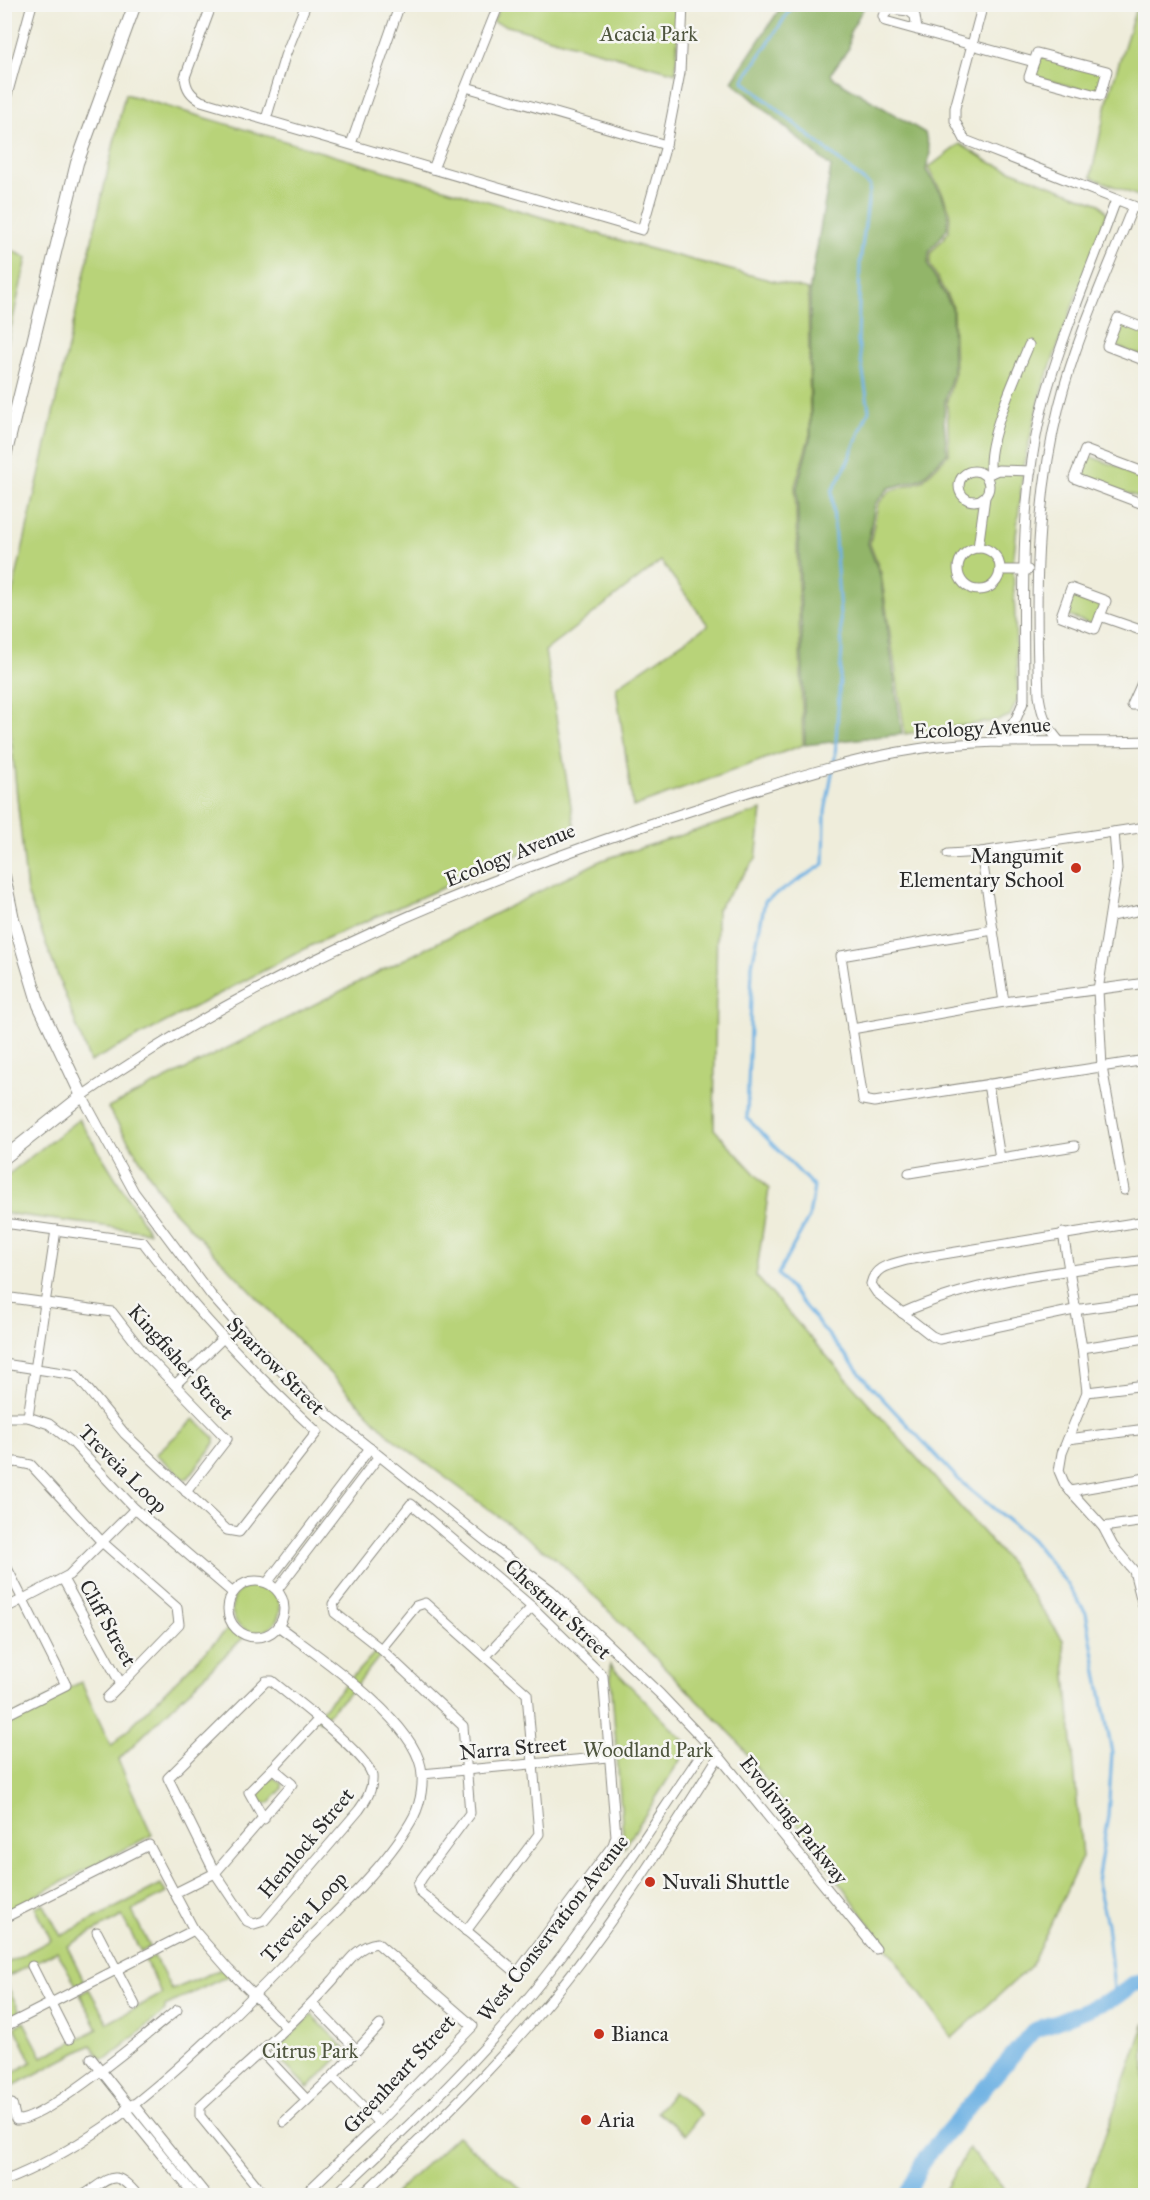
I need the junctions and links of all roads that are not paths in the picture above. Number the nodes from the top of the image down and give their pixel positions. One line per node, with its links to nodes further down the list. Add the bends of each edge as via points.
1 (32, 4): 13 (street)
2 (135, 4): 24 (street, via 77,163)
3 (212, 4): 14 (street, via 185,77 186,86 201,100)
4 (306, 4): 14 (street)
5 (400, 4): 15 (street)
6 (499, 4): 12 (street)
7 (683, 4): 16 (street, via 680,73)
8 (984, 4): 10 (street)
9 (917, 30): 10 (street)
10 (972, 46): 11 (street); 18 (street, via 955,108 955,122 965,140)
11 (1034, 62): 11 (street, via 1029,77 1100,96 1107,71 1037,52)
12 (466, 87): 16 (street); 17 (street)
13 (4, 106)
14 (266, 119): 15 (street)
15 (351, 144): 17 (street)
16 (666, 145): 17 (street, via 642,230)
17 (434, 168)
18 (1116, 200): 19 (street); 25 (street, via 1044,402)
19 (1133, 206): 20 (street); 33 (street, via 1059,405 1042,502)
20 (1146, 211)
21 (1146, 329): 23 (street, via 1118,318 1107,346)
22 (1029, 345): 27 (street, via 997,430)
23 (1146, 361)
24 (4, 460)
25 (1031, 471): 27 (street, via 1014,469); 31 (street)
26 (1146, 473): 29 (street, via 1085,450 1074,478 1143,504)
27 (988, 474): 28 (street, via 990,488); 28 (street, via 968,472 959,489 963,497 972,501)
28 (985, 497): 30 (street)
29 (1146, 497)
30 (978, 548): 32 (street, via 994,554); 32 (street, via 966,552 958,562 961,581 972,589 985,589 995,582)
31 (1022, 569): 32 (street); 33 (street); 35 (street)
32 (1000, 570)
33 (1036, 571): 36 (street)
34 (1100, 616): 34 (street, via 1095,629 1060,616 1071,588 1106,601); 37 (street)
35 (1023, 630): 36 (street); 39 (street)
36 (1036, 630): 38 (street)
37 (1146, 632)
38 (1038, 670): 39 (street); 44 (street, via 1041,715)
39 (1024, 672): 43 (street, via 1024,700)
40 (1146, 674): 41 (street, via 1132,705)
41 (1146, 705)
42 (1146, 741): 44 (street, Ecology Avenue)
43 (999, 742): 44 (street, Ecology Avenue); 60 (street, Ecology Avenue, via 918,749 812,772 617,834 345,946 181,1032)
44 (1061, 743)
45 (1146, 827): 46 (street)
46 (1114, 832): 47 (street); 51 (street, via 1117,869)
47 (981, 852): 48 (street); 52 (street)
48 (948, 854)
49 (4, 876): 60 (street, via 39,1005)
50 (1146, 909): 51 (street)
51 (1111, 916): 54 (street)
52 (993, 930): 55 (street); 56 (street, via 841,956)
53 (1146, 983): 54 (street)
54 (1098, 990): 55 (street); 58 (street)
55 (1004, 1002): 56 (street)
56 (852, 1029): 59 (street, via 863,1100 874,1102)
57 (1146, 1060): 58 (street)
58 (1102, 1067): 59 (street); 65 (street)
59 (988, 1084): 63 (street)
60 (82, 1096): 62 (street, Ecology Avenue); 89 (street, Evoliving Parkway, via 134,1192 211,1295 267,1358)
61 (1075, 1146): 63 (street)
62 (4, 1158)
63 (1000, 1158): 64 (street)
64 (909, 1173)
65 (1124, 1190)
66 (1146, 1221): 69 (street)
67 (4, 1222): 68 (street, Sparrow Street)
68 (56, 1230): 74 (street); 78 (street, Sparrow Street, via 143,1242)
69 (1063, 1233): 71 (street); 76 (street, via 879,1268 873,1274 872,1284)
70 (1146, 1260): 71 (street)
71 (1068, 1270): 75 (street); 76 (street, via 940,1296)
72 (4, 1297): 74 (street, Kingfisher Street)
73 (1146, 1300): 75 (street)
74 (46, 1303): 81 (street); 82 (street, Kingfisher Street, via 112,1312)
75 (1074, 1310): 76 (street, via 939,1339); 79 (street)
76 (902, 1313)
77 (1146, 1338): 79 (street)
78 (222, 1339): 82 (street); 94 (street, Sparrow Street, via 317,1432 239,1532 227,1530)
79 (1082, 1348): 84 (street)
80 (4, 1365): 81 (street, Sparrow Street)
81 (36, 1369): 86 (street); 94 (street, Sparrow Street, via 76,1375 125,1434)
82 (175, 1385): 94 (street, Kingfisher Street, via 227,1439)
83 (1146, 1385): 84 (street)
84 (1087, 1392): 88 (street)
85 (4, 1417): 86 (street, Treveia Loop)
86 (28, 1417): 95 (street, Treveia Loop, via 49,1424 73,1443)
87 (1146, 1429): 88 (street)
88 (1068, 1440): 93 (street, via 1059,1471)
89 (370, 1448): 90 (street, Evoliving Parkway); 97 (street)
90 (380, 1456): 99 (street); 119 (street, Evoliving Parkway, via 551,1590)
91 (4, 1464): 100 (street, via 16,1461 31,1465)
92 (1146, 1478): 93 (street)
93 (1070, 1491): 98 (street)
94 (186, 1492)
95 (135, 1509): 100 (street); 107 (street, Treveia Loop)
96 (1146, 1521): 98 (street)
97 (310, 1526): 99 (street); 105 (street)
98 (1103, 1527): 103 (street)
99 (321, 1533): 106 (street)
100 (102, 1542): 104 (street); 115 (street, Cliff Street, via 177,1608 180,1617 179,1624)
101 (4, 1562): 108 (street)
102 (1146, 1569): 103 (street)
103 (1134, 1571): 111 (street)
104 (63, 1579): 108 (street); 115 (street, Cliff Street)
105 (267, 1583): 106 (street); 107 (street, via 248,1582)
106 (277, 1590): 112 (street, via 284,1608)
107 (232, 1593): 112 (street, via 227,1609 238,1631 263,1636)
108 (24, 1599): 110 (street); 117 (street, via 66,1685)
109 (532, 1606): 113 (street, Chestnut Street, via 411,1504 333,1605 334,1612); 114 (street); 121 (street, Chestnut Street, via 603,1676)
110 (4, 1609)
111 (1145, 1613)
112 (278, 1626): 125 (street, Treveia Loop, via 395,1721 412,1744)
113 (381, 1649): 114 (street, via 416,1606 425,1603); 124 (street, Chestnut Street, via 463,1726)
114 (487, 1655): 122 (street, via 527,1694)
115 (121, 1684): 116 (street, Cliff Street)
116 (107, 1698)
117 (4, 1716)
118 (318, 1719): 123 (street); 127 (street, Hemlock Street, via 266,1681 168,1778); 127 (street, Hemlock Street, via 363,1757 372,1775 370,1793 359,1810 264,1920 254,1924 247,1921)
119 (708, 1744): 120 (street, Evoliving Parkway); 162 (street, West Conservation Avenue, via 592,1913 515,2013)
120 (719, 1756): 133 (street, Evoliving Parkway); 163 (street, West Conservation Avenue, via 656,1855 536,2017)
121 (609, 1757): 122 (street, Narra Street); 131 (street, Chestnut Street, via 613,1845 517,1973)
122 (534, 1764): 124 (street, Narra Street); 131 (street, via 539,1834)
123 (273, 1768): 126 (street, via 249,1792); 126 (street, via 291,1784)
124 (466, 1770): 125 (street, Narra Street); 131 (street, Chestnut Street, via 470,1813 418,1885 420,1892)
125 (422, 1774): 136 (street, Treveia Loop, via 415,1814 401,1837 341,1907)
126 (264, 1819): 127 (street)
127 (215, 1873): 128 (street)
128 (175, 1893): 129 (street, via 149,1845); 130 (street)
129 (4, 1918)
130 (194, 1930): 135 (street); 136 (street)
131 (466, 1931)
132 (97, 1932): 135 (street)
133 (876, 1949)
134 (32, 1966): 137 (street)
135 (116, 1970): 137 (street); 139 (street)
136 (254, 1995): 142 (street); 152 (street, Treveia Loop)
137 (51, 2003): 143 (street); 144 (street)
138 (312, 2004): 142 (street, Greenheart Street); 145 (street); 154 (street, Greenheart Street, via 359,1950 377,1943 473,2026)
139 (135, 2005)
140 (177, 2010): 148 (street)
141 (380, 2025): 145 (street)
142 (286, 2027): 146 (street, Greenheart Street)
143 (4, 2028)
144 (69, 2039)
145 (357, 2050): 149 (street)
146 (261, 2051): 150 (street); 160 (street, Greenheart Street, via 200,2107 200,2116)
147 (90, 2058): 148 (street)
148 (99, 2071): 151 (street, via 23,2121 16,2120); 152 (street)
149 (333, 2076): 150 (street); 154 (street)
150 (308, 2100): 153 (street)
151 (12, 2104)
152 (129, 2106): 155 (street, Treveia Loop, via 56,2157); 158 (street); 159 (street)
153 (284, 2122)
154 (379, 2123): 161 (street, Greenheart Street)
155 (4, 2181)
156 (82, 2196): 157 (street, via 119,2177)
157 (138, 2196)
158 (195, 2196)
159 (207, 2196)
160 (265, 2196)
161 (303, 2196)
162 (334, 2196)
163 (361, 2196)

